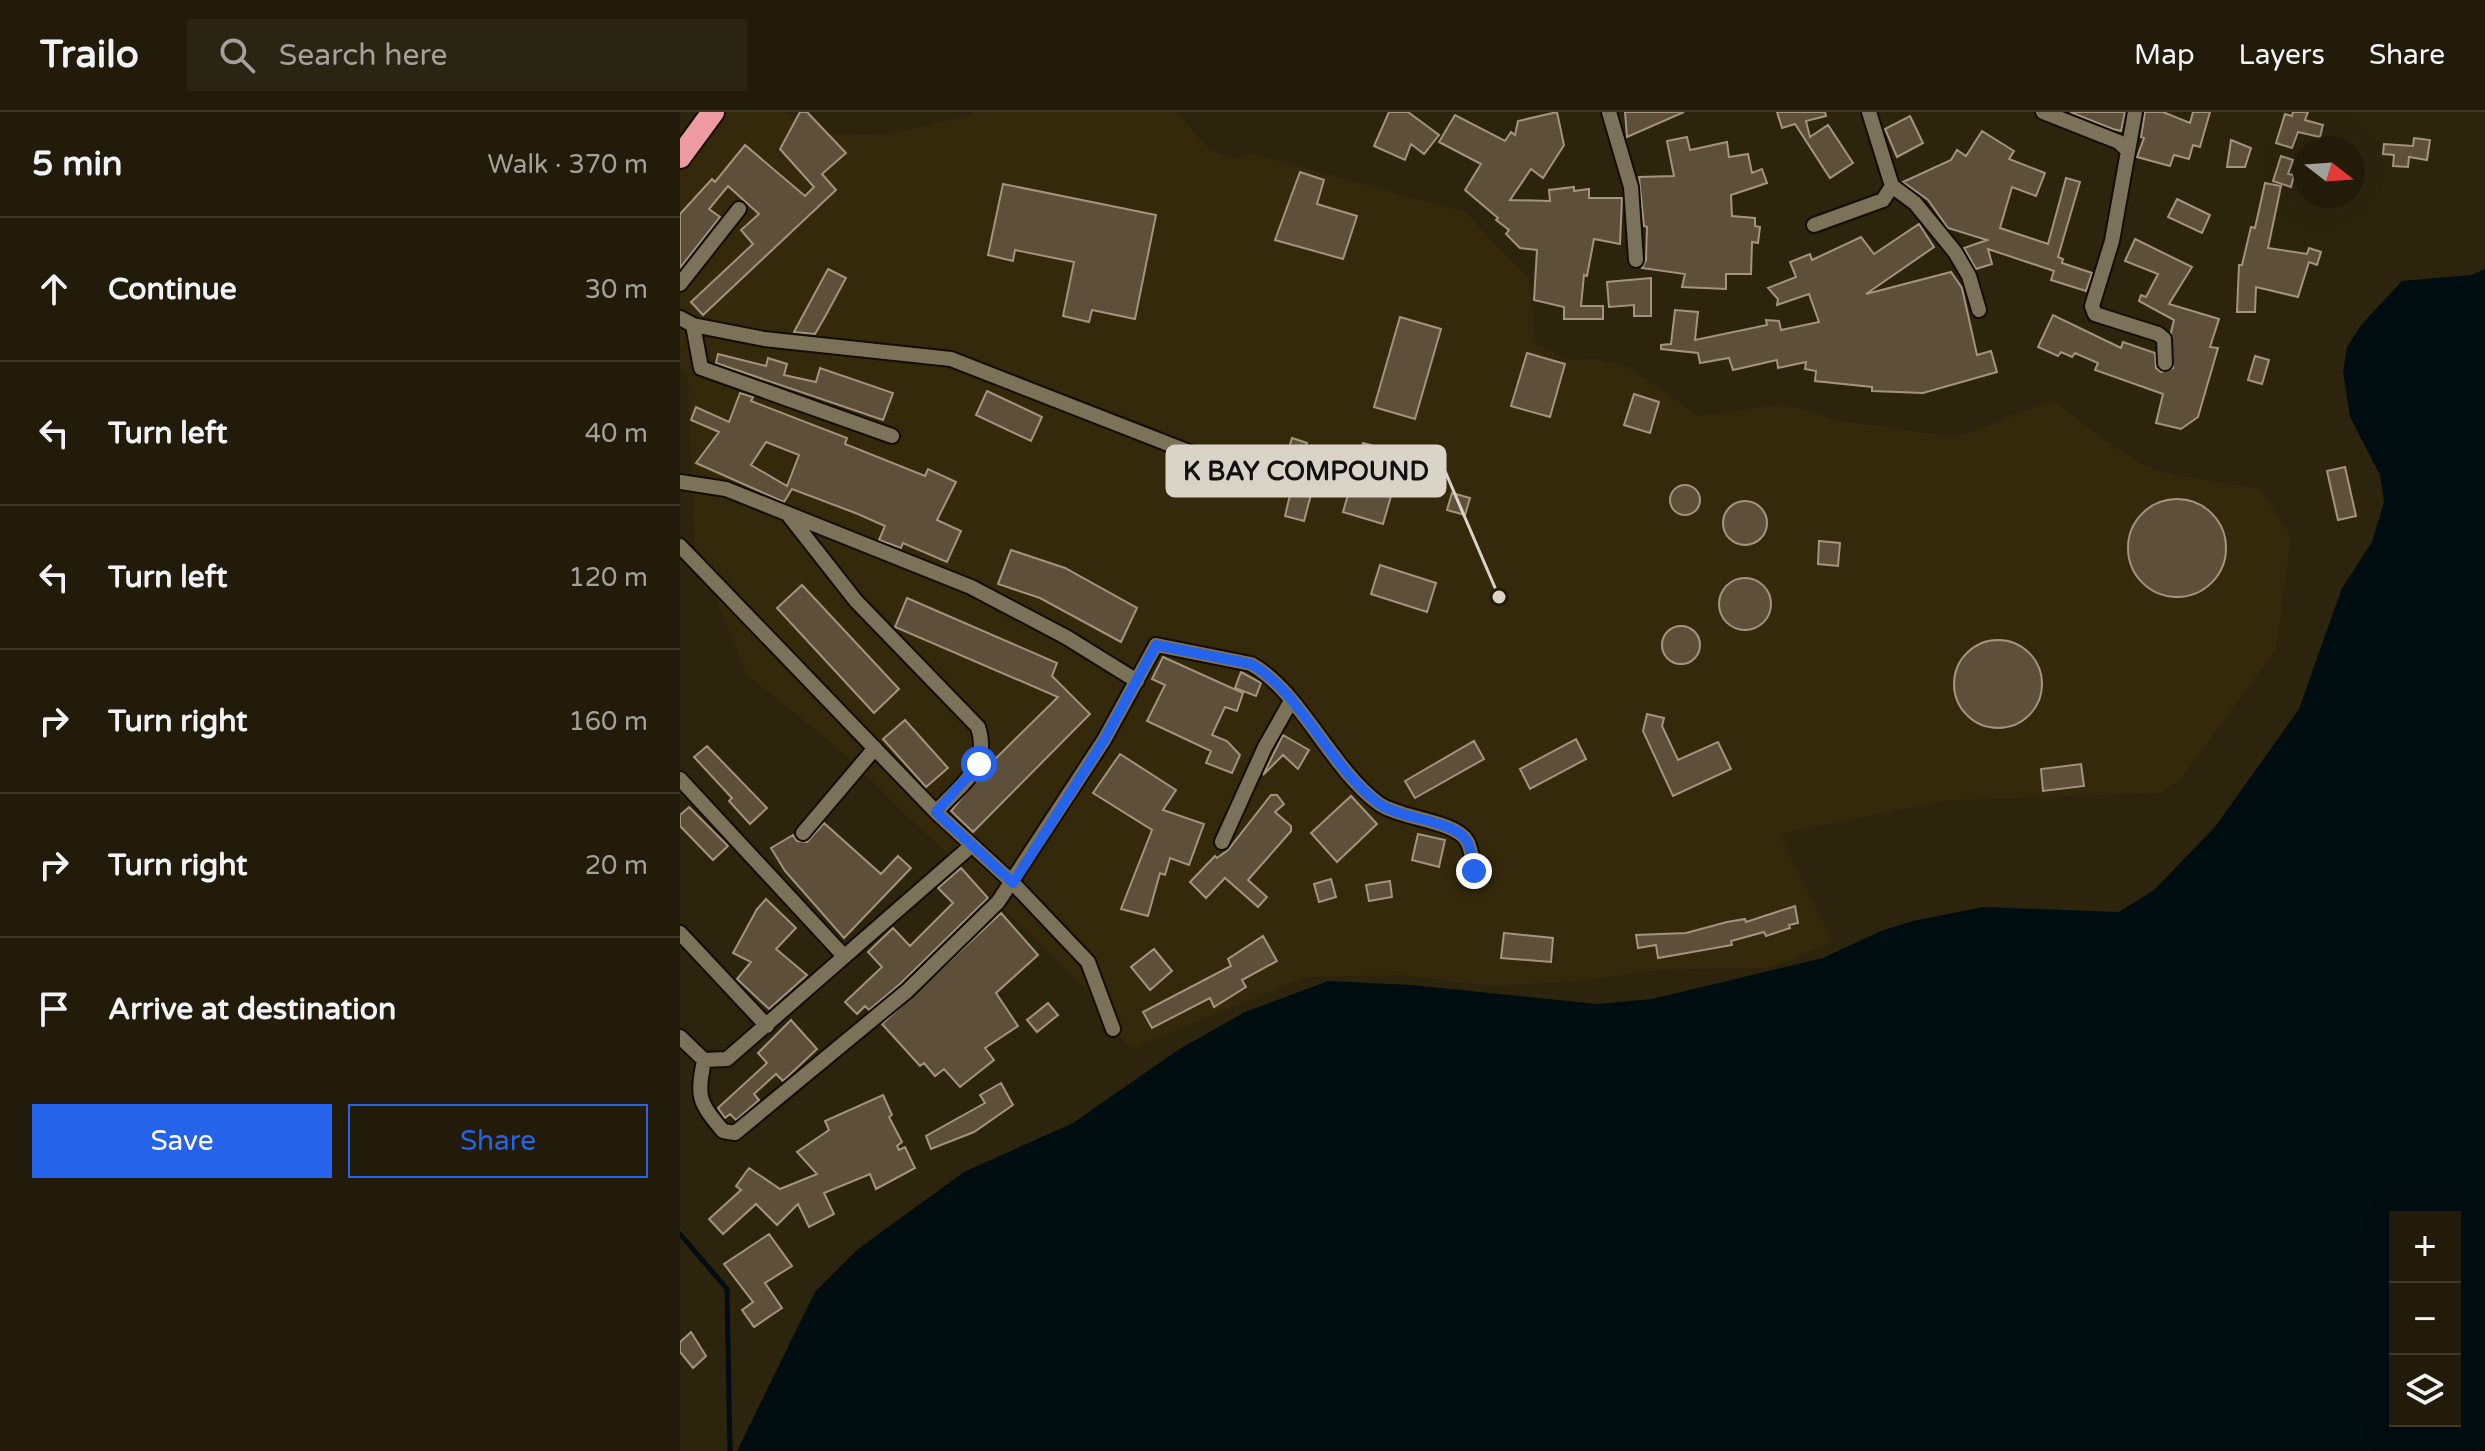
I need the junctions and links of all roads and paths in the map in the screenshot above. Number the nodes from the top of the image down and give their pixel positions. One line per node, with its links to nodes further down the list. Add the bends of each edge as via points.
1 (713, 112): 7 (highway)
2 (1609, 112): 11 (street, via 1631,187)
3 (1869, 112): 8 (street)
4 (2043, 112): 6 (street, via 2119,142)
5 (2135, 112): 6 (street)
6 (2128, 151): 15 (street, via 2112,241 2092,306 2104,319 2158,334 2164,339)
7 (680, 157)
8 (1892, 186): 10 (street, via 1883,200); 13 (street, via 1915,203 1955,252)
9 (739, 209): 12 (street)
10 (1814, 225)
11 (1636, 260)
12 (680, 284)
13 (1979, 310)
14 (687, 321): 16 (street, via 701,368); 17 (street, via 764,339 951,359)
15 (2165, 363)
16 (892, 436)
17 (1207, 459)
18 (680, 482): 19 (street, via 726,489)
19 (790, 516): 21 (street, via 971,587); 25 (street, via 856,601 978,727 984,746 979,764)
20 (681, 549): 23 (street)
21 (1137, 681): 22 (street, via 1156,645 1251,664); 30 (street)
22 (1291, 701): 27 (street); 29 (street, via 1336,764 1375,801 1458,832 1468,842)
23 (875, 748): 25 (street); 26 (street)
24 (680, 779): 32 (street)
25 (936, 812): 28 (street)
26 (803, 833)
27 (1222, 842)
28 (971, 846): 30 (street); 32 (street)
29 (1474, 871)
30 (1013, 883): 34 (street, via 1088,962); 36 (street, via 907,991 735,1133 723,1131 702,1105 698,1094)
31 (680, 933): 33 (street)
32 (843, 955): 33 (street)
33 (767, 1026): 36 (street, via 727,1059)
34 (1113, 1029)
35 (680, 1037): 36 (street)
36 (704, 1060)

